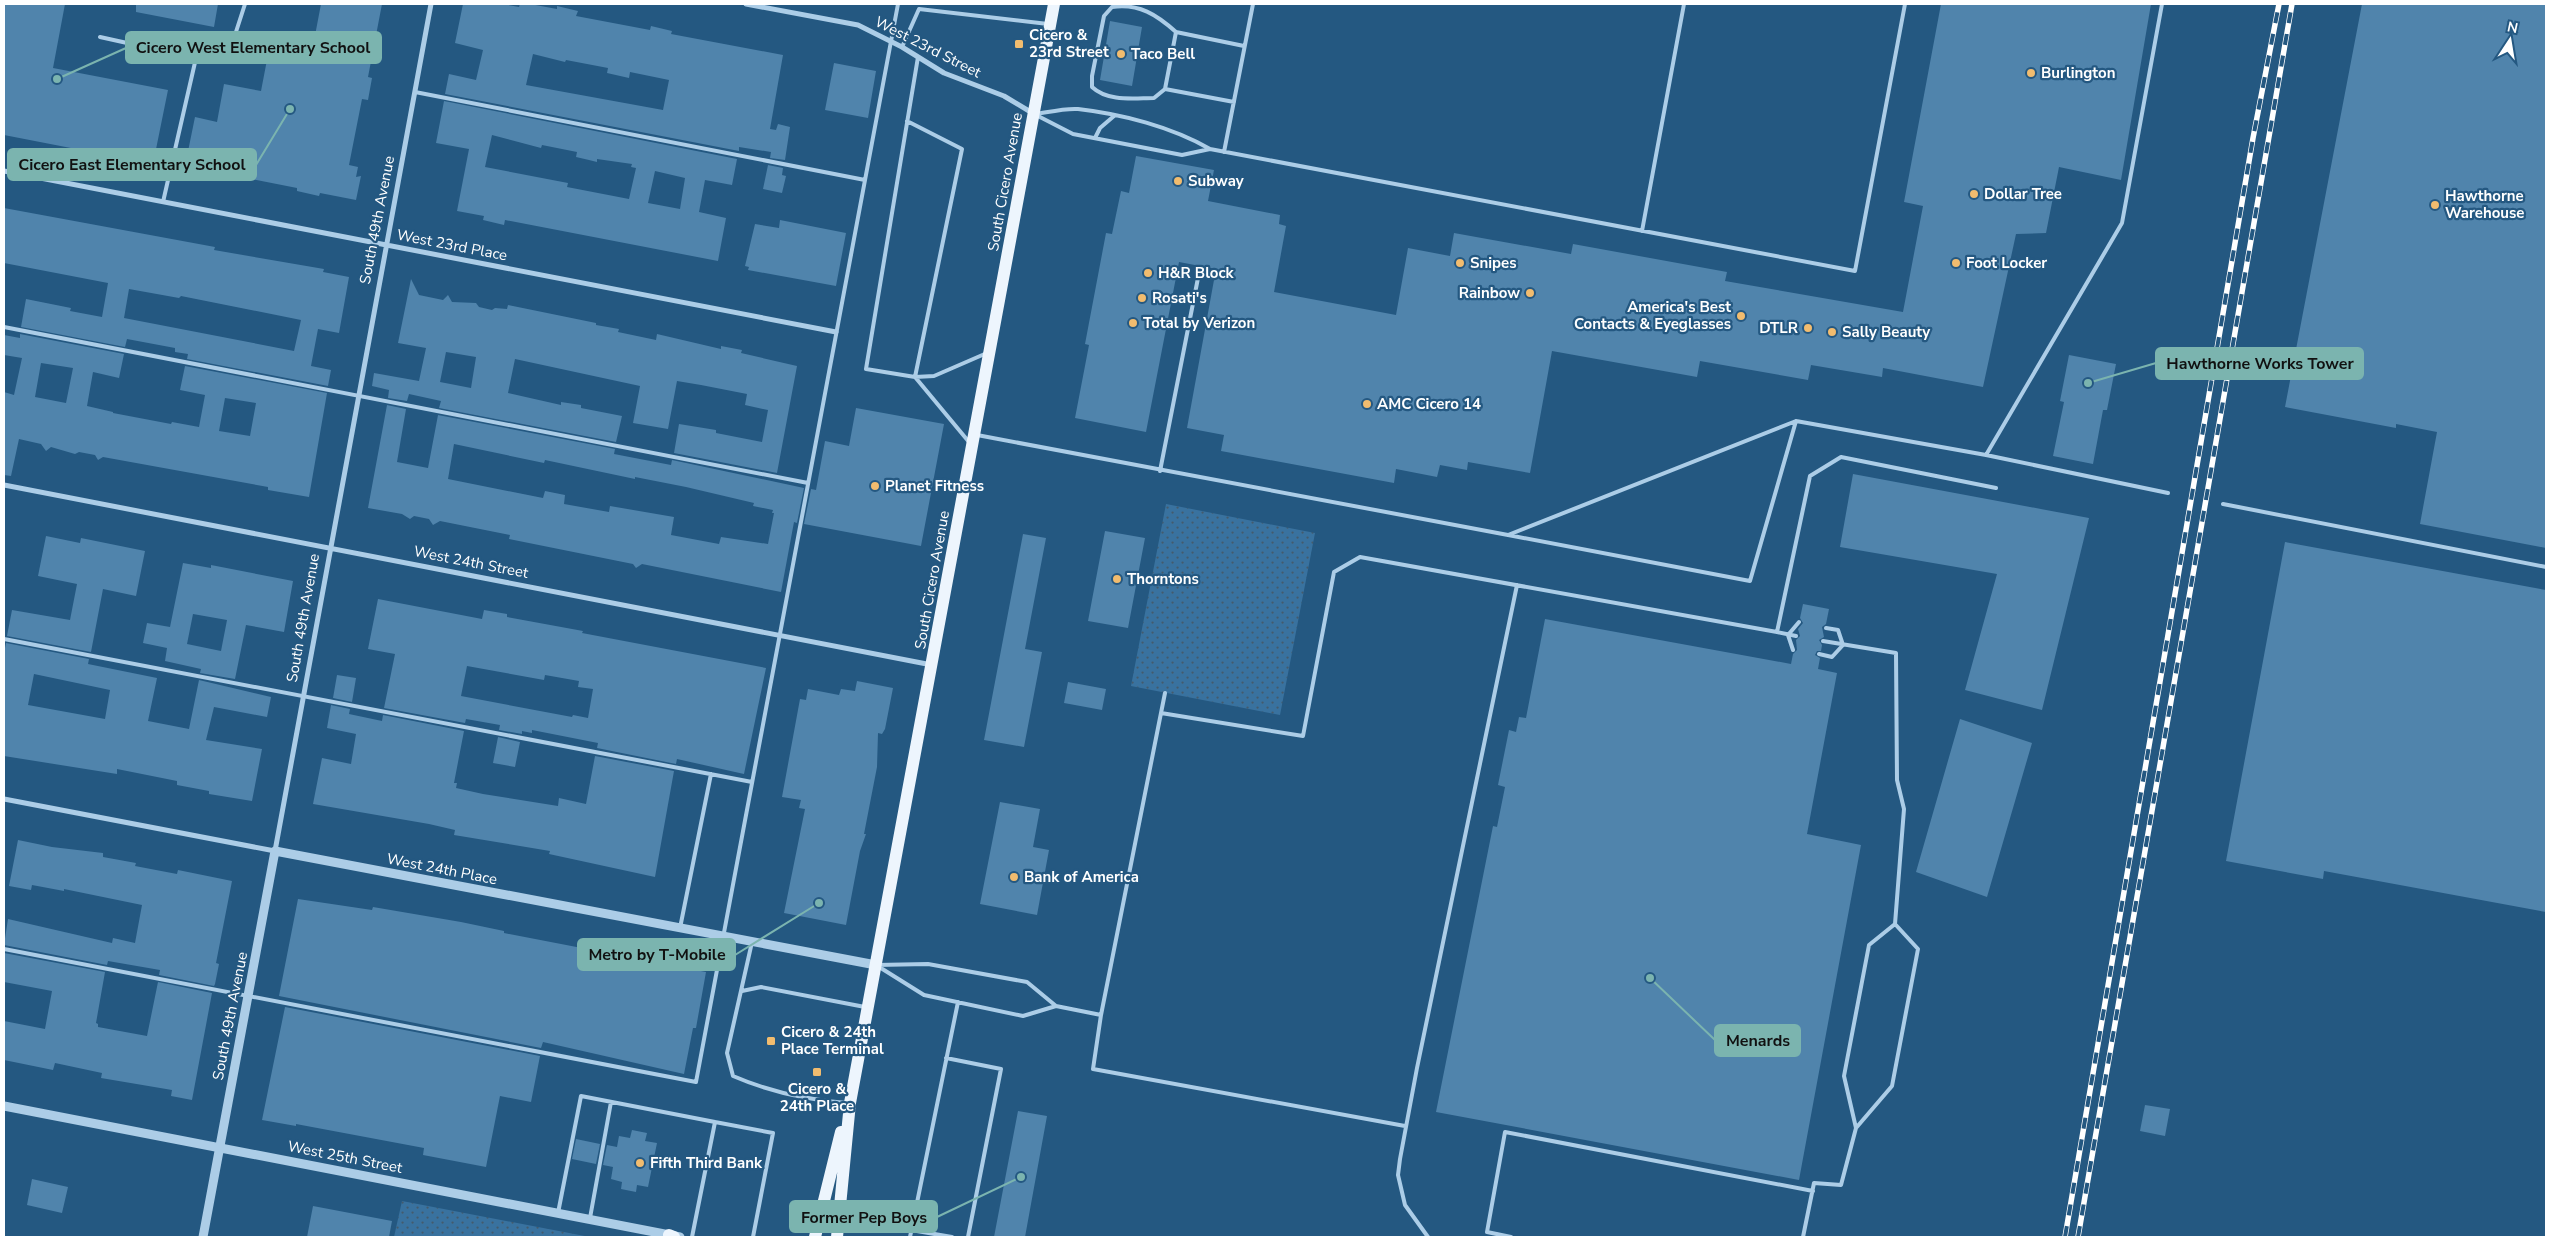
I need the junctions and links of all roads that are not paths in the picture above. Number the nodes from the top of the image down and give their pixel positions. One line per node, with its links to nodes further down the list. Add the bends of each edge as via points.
1 (245, 4): 17 (lane, via 224,60 213,62)
2 (431, 4): 19 (street, South 49th Avenue)
3 (746, 4): 13 (street, West 23rd Street, via 858,25)
4 (898, 4): 13 (lane)
5 (1054, 4): 10 (main road, South Cicero Avenue)
6 (1252, 4): 14 (lane)
7 (1684, 4): 30 (lane)
8 (1905, 4): 30 (lane, via 1855,271)
9 (2162, 4): 40 (lane, via 2122,223)
10 (1050, 24): 15 (lane, via 919,10); 21 (main road, South Cicero Avenue)
11 (1176, 32): 14 (lane); 18 (lane); 18 (lane, via 1162,20 1133,5 1112,7 1104,16 1092,76 1092,87 1100,95 1154,98)
12 (100, 36): 17 (lane)
13 (891, 42): 15 (street, West 23rd Street); 28 (lane)
14 (1244, 46): 20 (lane)
15 (902, 47): 16 (street, West 23rd Street)
16 (918, 57): 21 (street, West 23rd Street, via 968,84 1004,96); 23 (lane)
17 (196, 58): 29 (lane)
18 (1165, 89): 20 (lane)
19 (414, 92): 28 (lane); 31 (street, South 49th Avenue)
20 (1234, 102): 26 (lane)
21 (1034, 114): 22 (lane, via 1076,109); 24 (lane, via 1073,134); 35 (main road, South Cicero Avenue)
22 (1114, 116): 24 (lane, via 1100,128); 25 (lane, via 1156,125)
23 (907, 121): 36 (lane, via 962,149); 36 (lane, via 866,369)
24 (1095, 138): 25 (lane, via 1182,154)
25 (1210, 149): 26 (lane)
26 (1224, 152): 30 (lane)
27 (4, 171): 29 (street, West 23rd Place)
28 (865, 180): 34 (lane)
29 (163, 202): 31 (street, West 23rd Place)
30 (1642, 231)
31 (386, 245): 34 (street, West 23rd Place); 37 (street, South 49th Avenue)
32 (1198, 278): 41 (lane)
33 (4, 327): 37 (lane)
34 (836, 332): 42 (lane)
35 (990, 351): 36 (lane, via 934,376); 39 (main road, South Cicero Avenue)
36 (914, 377): 39 (lane)
37 (358, 396): 42 (lane); 48 (street, South 49th Avenue)
38 (1796, 421): 40 (lane); 47 (lane); 47 (lane, via 1750,582)
39 (974, 440): 41 (lane); 62 (main road, South Cicero Avenue)
40 (1986, 455): 45 (lane)
41 (1160, 471): 47 (lane)
42 (808, 483): 55 (lane)
43 (4, 485): 48 (street, West 24th Street)
44 (1996, 488): 53 (lane, via 1841,457 1810,476)
45 (2168, 493)
46 (2223, 504): 49 (lane)
47 (1508, 535)
48 (330, 548): 55 (street, West 24th Street); 64 (street, South 49th Avenue)
49 (2546, 567)
50 (1518, 585): 53 (lane); 65 (lane, via 1360,557 1334,572 1303,736); 87 (lane)
51 (1799, 622): 54 (lane)
52 (1826, 628): 59 (lane, via 1838,630)
53 (1777, 632): 54 (lane)
54 (1788, 634): 56 (lane); 60 (lane)
55 (780, 635): 62 (street, West 24th Street); 67 (lane)
56 (1796, 636)
57 (4, 639): 64 (lane)
58 (1823, 641): 59 (lane)
59 (1843, 644): 61 (lane, via 1832,657); 70 (lane, via 1896,653 1897,780 1904,809)
60 (1793, 650)
61 (1819, 654)
62 (932, 665): 75 (main road, South Cicero Avenue)
63 (1165, 693): 65 (lane)
64 (303, 696): 66 (lane); 69 (street, South 49th Avenue)
65 (1160, 713): 81 (lane)
66 (711, 774): 67 (lane); 71 (lane)
67 (752, 782): 72 (lane)
68 (4, 799): 69 (street, West 24th Place)
69 (274, 851): 71 (street, West 24th Place); 77 (street, South 49th Avenue)
70 (1895, 924): 88 (lane, via 1869,945 1844,1076); 88 (lane, via 1918,949 1892,1086)
71 (680, 928): 72 (street, West 24th Place)
72 (723, 936): 73 (street, West 24th Place); 77 (lane, via 696,1082)
73 (752, 942): 75 (street, West 24th Place); 76 (lane)
74 (4, 949): 77 (lane)
75 (876, 966): 78 (lane, via 924,995); 79 (lane, via 928,964 1027,982); 80 (main road, South Cicero Avenue)
76 (742, 991): 80 (lane, via 761,987); 84 (lane, via 727,1054 733,1076 806,1100)
77 (248, 996): 89 (street, South 49th Avenue)
78 (958, 1002): 79 (lane, via 1023,1016); 82 (lane)
79 (1056, 1006): 81 (lane)
80 (868, 1007): 84 (main road, South Cicero Avenue)
81 (1101, 1015): 87 (lane, via 1093,1068)
82 (946, 1058): 93 (lane); 102 (lane, via 1001,1068)
83 (612, 1102): 86 (lane); 91 (lane, via 581,1096); 92 (lane)
84 (850, 1103): 98 (main road, South Cicero Avenue, via 829,1172); 99 (main road, South Cicero Avenue)
85 (4, 1106): 89 (street, West 25th Street)
86 (715, 1122): 96 (lane); 97 (lane, via 773,1133)
87 (1405, 1126): 103 (lane, via 1398,1176 1400,1190 1405,1205)
88 (1856, 1128): 90 (lane, via 1841,1185 1814,1183)
89 (219, 1147): 91 (street, West 25th Street); 95 (street, South 49th Avenue)
90 (1813, 1191): 104 (lane, via 1505,1132 1487,1232); 105 (lane)
91 (558, 1213): 92 (street, West 25th Street)
92 (590, 1220): 94 (street, West 25th Street)
93 (911, 1230): 100 (lane); 101 (lane)
94 (674, 1236)
95 (203, 1237)
96 (692, 1237)
97 (753, 1237)
98 (815, 1237)
99 (837, 1237)
100 (910, 1237)
101 (952, 1237)
102 (968, 1237)
103 (1428, 1237)
104 (1511, 1237)
105 (1803, 1237)

